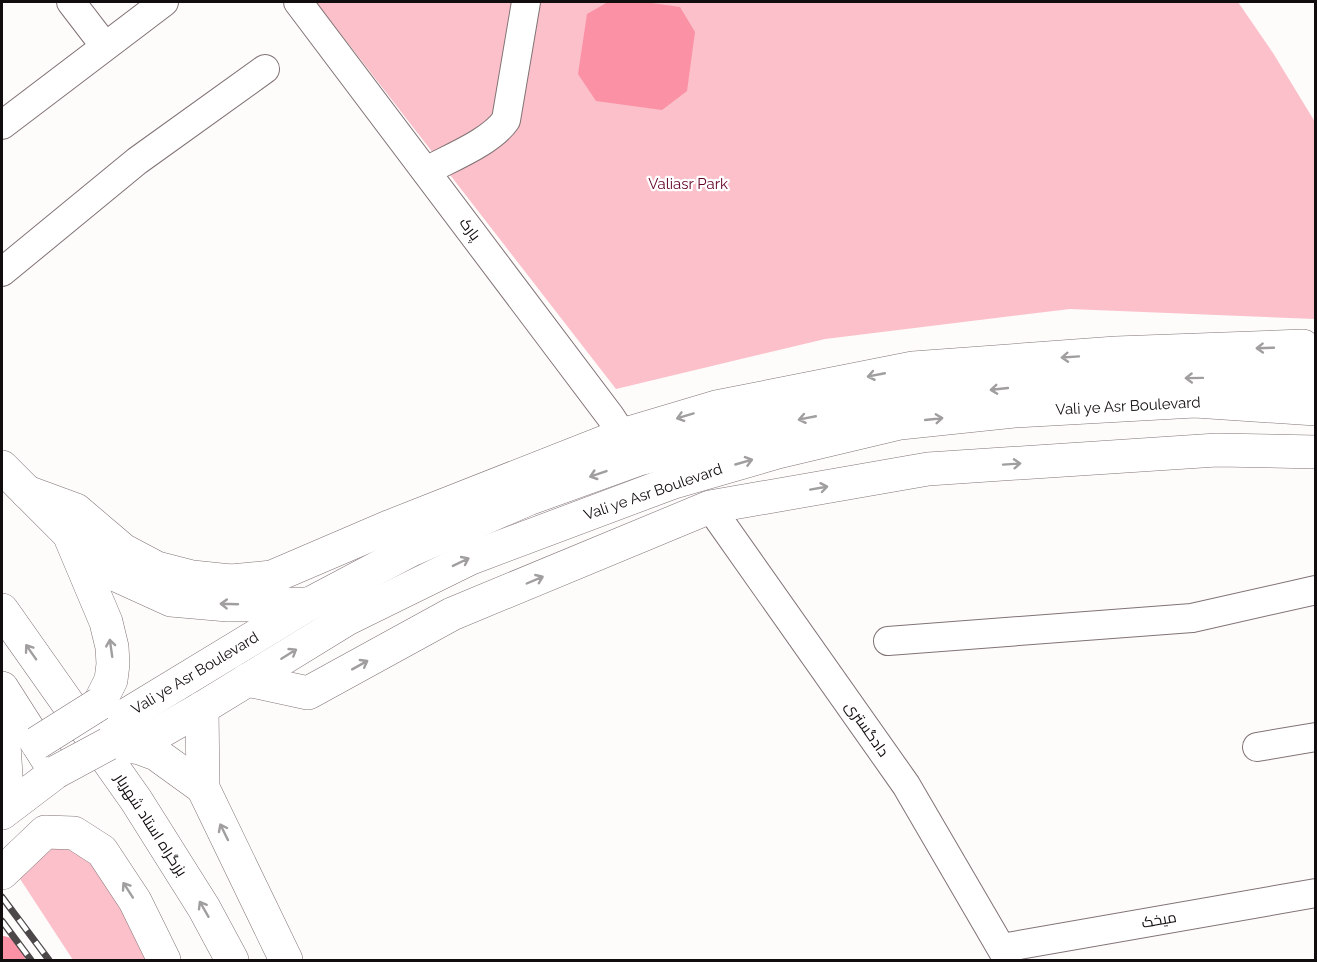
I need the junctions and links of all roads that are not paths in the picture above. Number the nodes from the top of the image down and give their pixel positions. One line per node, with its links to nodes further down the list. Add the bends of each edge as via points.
1 (71, 2): 5 (street)
2 (164, 2): 5 (street)
3 (298, 2): 8 (street, پارک)
4 (526, 2): 8 (street, via 506,120 484,140)
5 (104, 45): 7 (street)
6 (265, 69): 9 (street, via 137,161)
7 (2, 125)
8 (426, 171): 13 (street, پارک)
9 (2, 272)
10 (1316, 362): 13 (main road, one-way to 13, via 1303,346 1116,353 913,368 716,407)
11 (1316, 380): 13 (main road, Vali ye Asr Boulevard, one-way to 13, via 1193,378 1008,388 910,399)
12 (1316, 409): 23 (main road, Vali ye Asr Boulevard, one-way to 12, via 347,619 471,558 671,483 778,452 900,423 1014,411 1196,401)
13 (631, 447): 16 (main road, via 391,526 272,577 231,581 157,568 123,550 76,510); 20 (main road, Vali ye Asr Boulevard, one-way to 20, via 528,499 413,549)
14 (1316, 452): 17 (main road, one-way to 14, via 928,470 1217,450)
15 (2, 467): 16 (main road)
16 (27, 492): 18 (main road)
17 (710, 507): 23 (main road, one-way to 17, via 308,693 452,614); 36 (street, دادگستری, via 906,785)
18 (69, 534): 20 (main road, one-way to 18, via 228,605 171,600 116,575); 28 (main road, one-way to 18, bridge, via 99,704 111,680 112,647 106,622)
19 (1316, 590): 22 (street, via 1192,618)
20 (309, 604): 29 (main road, Vali ye Asr Boulevard, via 126,715)
21 (2, 610): 38 (main road, بزرگراه استاد شهریار, one-way to 21, via 136,800)
22 (888, 641)
23 (247, 680): 25 (main road, Vali ye Asr Boulevard)
24 (2, 688): 28 (main road)
25 (202, 708): 29 (main road, Vali ye Asr Boulevard, via 146,740); 32 (main road)
26 (2, 713): 33 (main road)
27 (1316, 737): 30 (street)
28 (37, 743): 31 (main road)
29 (108, 744): 31 (main road, bridge); 32 (main road, via 156,754)
30 (1257, 747)
31 (56, 772): 33 (main road)
32 (203, 788): 39 (main road, one-way to 32)
33 (5, 810)
34 (2, 873): 37 (main road, one-way to 34, via 135,901 102,851 74,833 45,832)
35 (1316, 893): 36 (street, میخک)
36 (1005, 954)
37 (164, 960)
38 (232, 960)
39 (286, 960)

